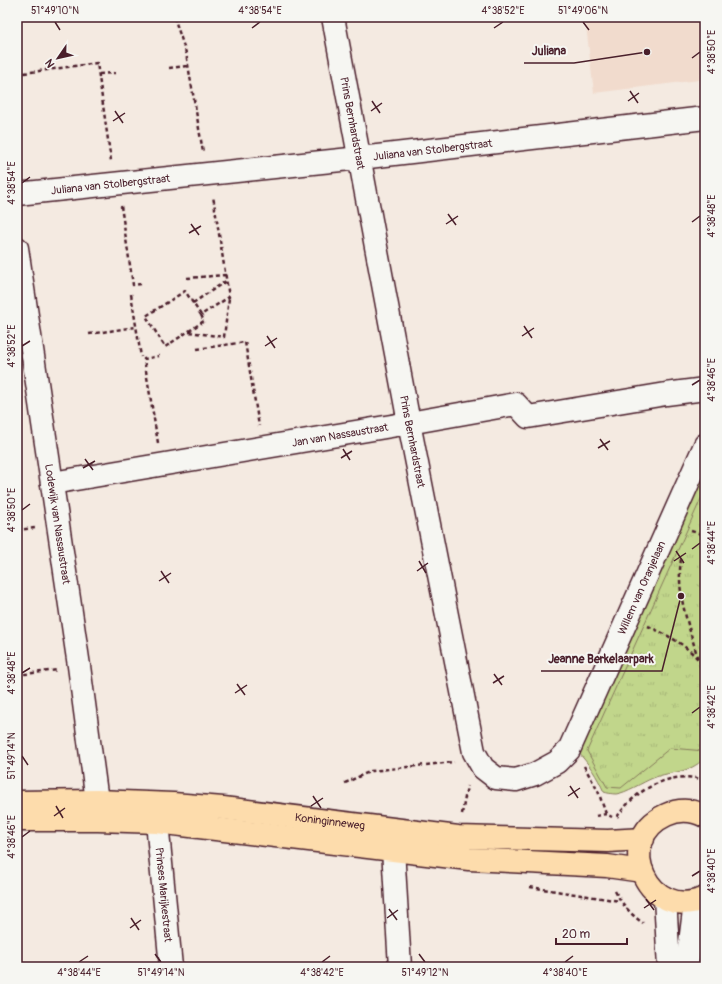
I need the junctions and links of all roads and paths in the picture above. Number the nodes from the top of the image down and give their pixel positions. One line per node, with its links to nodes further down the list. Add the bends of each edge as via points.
1 (174, 17): 3 (path)
2 (333, 17): 9 (street, Prins Bernhardstraat)
3 (188, 66): 4 (path); 10 (path)
4 (168, 68)
5 (115, 73): 7 (path)
6 (17, 74): 7 (path, via 97,63)
7 (99, 74): 11 (path)
8 (705, 118): 9 (street, Juliana van Stolbergstraat)
9 (360, 158): 10 (street, Juliana van Stolbergstraat); 29 (street, Prins Bernhardstraat)
10 (208, 174): 11 (street, Juliana van Stolbergstraat); 14 (path)
11 (116, 184): 12 (street, Juliana van Stolbergstraat); 17 (path, via 133,285)
12 (17, 194)
13 (17, 248): 33 (street, Lodewijk van Nassaustraat)
14 (226, 275): 15 (path); 16 (path)
15 (187, 278)
16 (226, 281): 19 (path); 20 (path)
17 (141, 284)
18 (131, 294): 22 (path)
19 (229, 297): 21 (path); 23 (path, via 224,336)
20 (193, 303): 21 (path); 23 (path, via 185,291 146,316 165,347)
21 (201, 315): 23 (path, via 204,321)
22 (136, 327): 24 (path); 27 (path)
23 (188, 332)
24 (89, 334)
25 (197, 349): 31 (path, via 245,342)
26 (160, 356): 32 (path, via 144,359)
27 (141, 357)
28 (702, 394): 29 (street, Jan van Nassaustraat, via 666,394 528,417 516,404)
29 (410, 424): 31 (street, Jan van Nassaustraat); 43 (street, Prins Bernhardstraat)
30 (705, 444): 37 (street, Willem van Oranjelaan)
31 (262, 448): 32 (street, Jan van Nassaustraat)
32 (162, 465): 33 (street, Jan van Nassaustraat)
33 (52, 483): 39 (street, Lodewijk van Nassaustraat)
34 (705, 535): 35 (path)
35 (705, 542)
36 (681, 556): 38 (path, via 679,571 684,614)
37 (628, 616): 38 (path, via 686,647); 42 (street, Willem van Oranjelaan)
38 (698, 659): 40 (path)
39 (79, 666): 41 (path); 46 (street, Lodewijk van Nassaustraat)
40 (705, 667)
41 (17, 676)
42 (569, 750): 43 (street, Prins Bernhardstraat, via 558,762 516,780 496,778 483,768); 48 (path, via 584,764)
43 (474, 752): 45 (path, via 452,763 371,771)
44 (704, 779): 50 (path, via 673,778 659,782 634,797)
45 (346, 783)
46 (97, 801): 47 (main road, Koninginneweg); 53 (main road, Koninginneweg, via 222,808 458,837)
47 (17, 802)
48 (606, 814)
49 (704, 815): 53 (main road, via 688,811 672,813 657,820)
50 (616, 819)
51 (17, 820): 52 (main road, Koninginneweg)
52 (156, 822): 54 (main road, Koninginneweg); 60 (street, Prinses Marijkestraat)
53 (643, 840): 55 (main road, via 639,855)
54 (394, 849): 55 (main road, Koninginneweg, via 468,859 600,866); 61 (street)
55 (642, 871): 56 (main road, via 651,887)
56 (665, 898): 57 (main road, via 680,902); 62 (street)
57 (700, 900): 63 (street)
58 (620, 901): 59 (path, via 638,920)
59 (649, 926)
60 (171, 967)
61 (400, 967)
62 (669, 967)
63 (687, 967)

